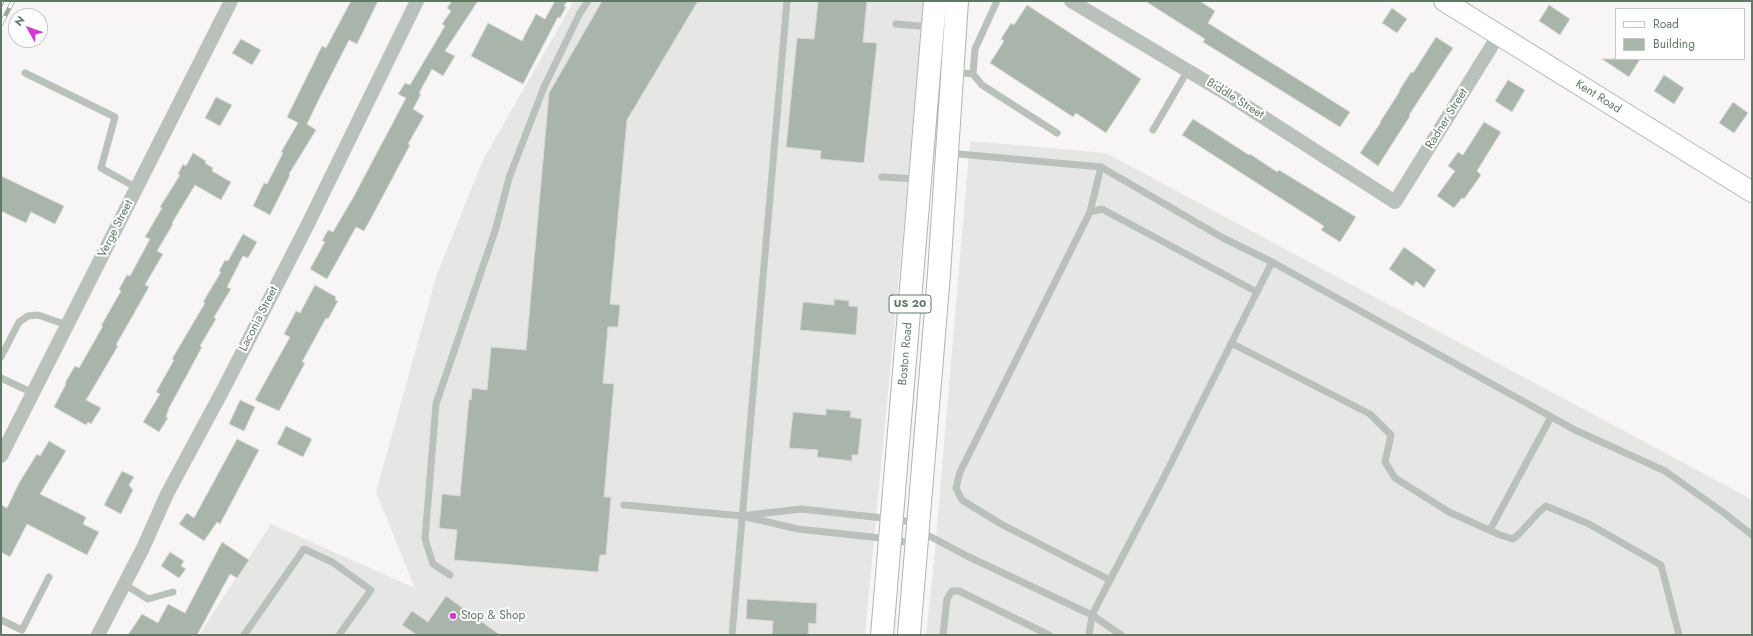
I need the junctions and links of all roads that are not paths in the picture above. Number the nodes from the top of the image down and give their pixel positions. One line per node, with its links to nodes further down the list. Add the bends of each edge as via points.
1 (231, 1): 22 (street, Verge Street)
2 (417, 1): 44 (street, Laconia Street)
3 (588, 1): 41 (lane, via 544,87 509,178 494,235 436,404 425,539 433,564)
4 (787, 1): 36 (lane)
5 (935, 1): 11 (main road, Boston Road / US 20)
6 (957, 1): 15 (main road, US 20)
7 (997, 1): 15 (lane)
8 (1071, 1): 13 (street, Biddle Street)
9 (1455, 4): 12 (street, Kent Road)
10 (896, 24): 11 (lane)
11 (933, 28): 21 (main road, Boston Road / US 20)
12 (1498, 36): 23 (street, Kent Road); 24 (street, Radner Street)
13 (1188, 70): 16 (lane); 24 (street, Biddle Street)
14 (25, 73): 22 (lane, via 115,117 101,168)
15 (963, 73): 17 (lane); 18 (main road, US 20)
16 (1153, 130)
17 (1058, 134)
18 (948, 152): 19 (lane); 39 (main road, US 20)
19 (1101, 167): 25 (lane); 26 (lane, via 1223,238)
20 (882, 176): 21 (lane)
21 (921, 180): 37 (main road, Boston Road / US 20)
22 (137, 188): 28 (street, Verge Street)
23 (1752, 192)
24 (1395, 202)
25 (1090, 212): 27 (lane, via 1102,209); 43 (lane, via 960,472 956,488 962,500 1002,524)
26 (1272, 262): 27 (lane); 33 (lane)
27 (1257, 292): 29 (lane)
28 (67, 325): 30 (lane, via 38,315 28,316 19,322); 32 (street, Verge Street)
29 (1231, 343): 38 (lane, via 1370,414 1390,434 1385,462 1395,478 1449,512); 43 (lane)
30 (1, 357)
31 (1, 378): 32 (lane)
32 (33, 393): 34 (street, Verge Street)
33 (1551, 417): 38 (lane); 40 (lane, via 1580,433 1665,471)
34 (1, 456)
35 (624, 505): 36 (lane)
36 (742, 516): 37 (lane, via 798,529); 37 (lane, via 802,509); 51 (lane)
37 (891, 529): 39 (lane); 39 (lane); 52 (main road, Boston Road / US 20)
38 (1490, 530): 58 (lane, via 1513,539 1546,506 1589,524 1661,565)
39 (918, 533): 46 (lane); 53 (main road, US 20)
40 (1752, 535)
41 (450, 574)
42 (49, 577): 47 (lane, via 22,630)
43 (1110, 580): 46 (lane)
44 (124, 584): 45 (lane, via 148,600); 48 (street, Laconia Street)
45 (173, 592)
46 (1092, 615): 56 (lane); 57 (lane)
47 (1, 620)
48 (98, 635)
49 (244, 635): 50 (lane, via 304,550 332,562 371,590)
50 (339, 635)
51 (732, 635)
52 (882, 635)
53 (909, 635)
54 (943, 635): 55 (lane, via 947,599 952,591 959,591)
55 (1049, 635)
56 (1089, 635)
57 (1121, 635)
58 (1679, 635)

